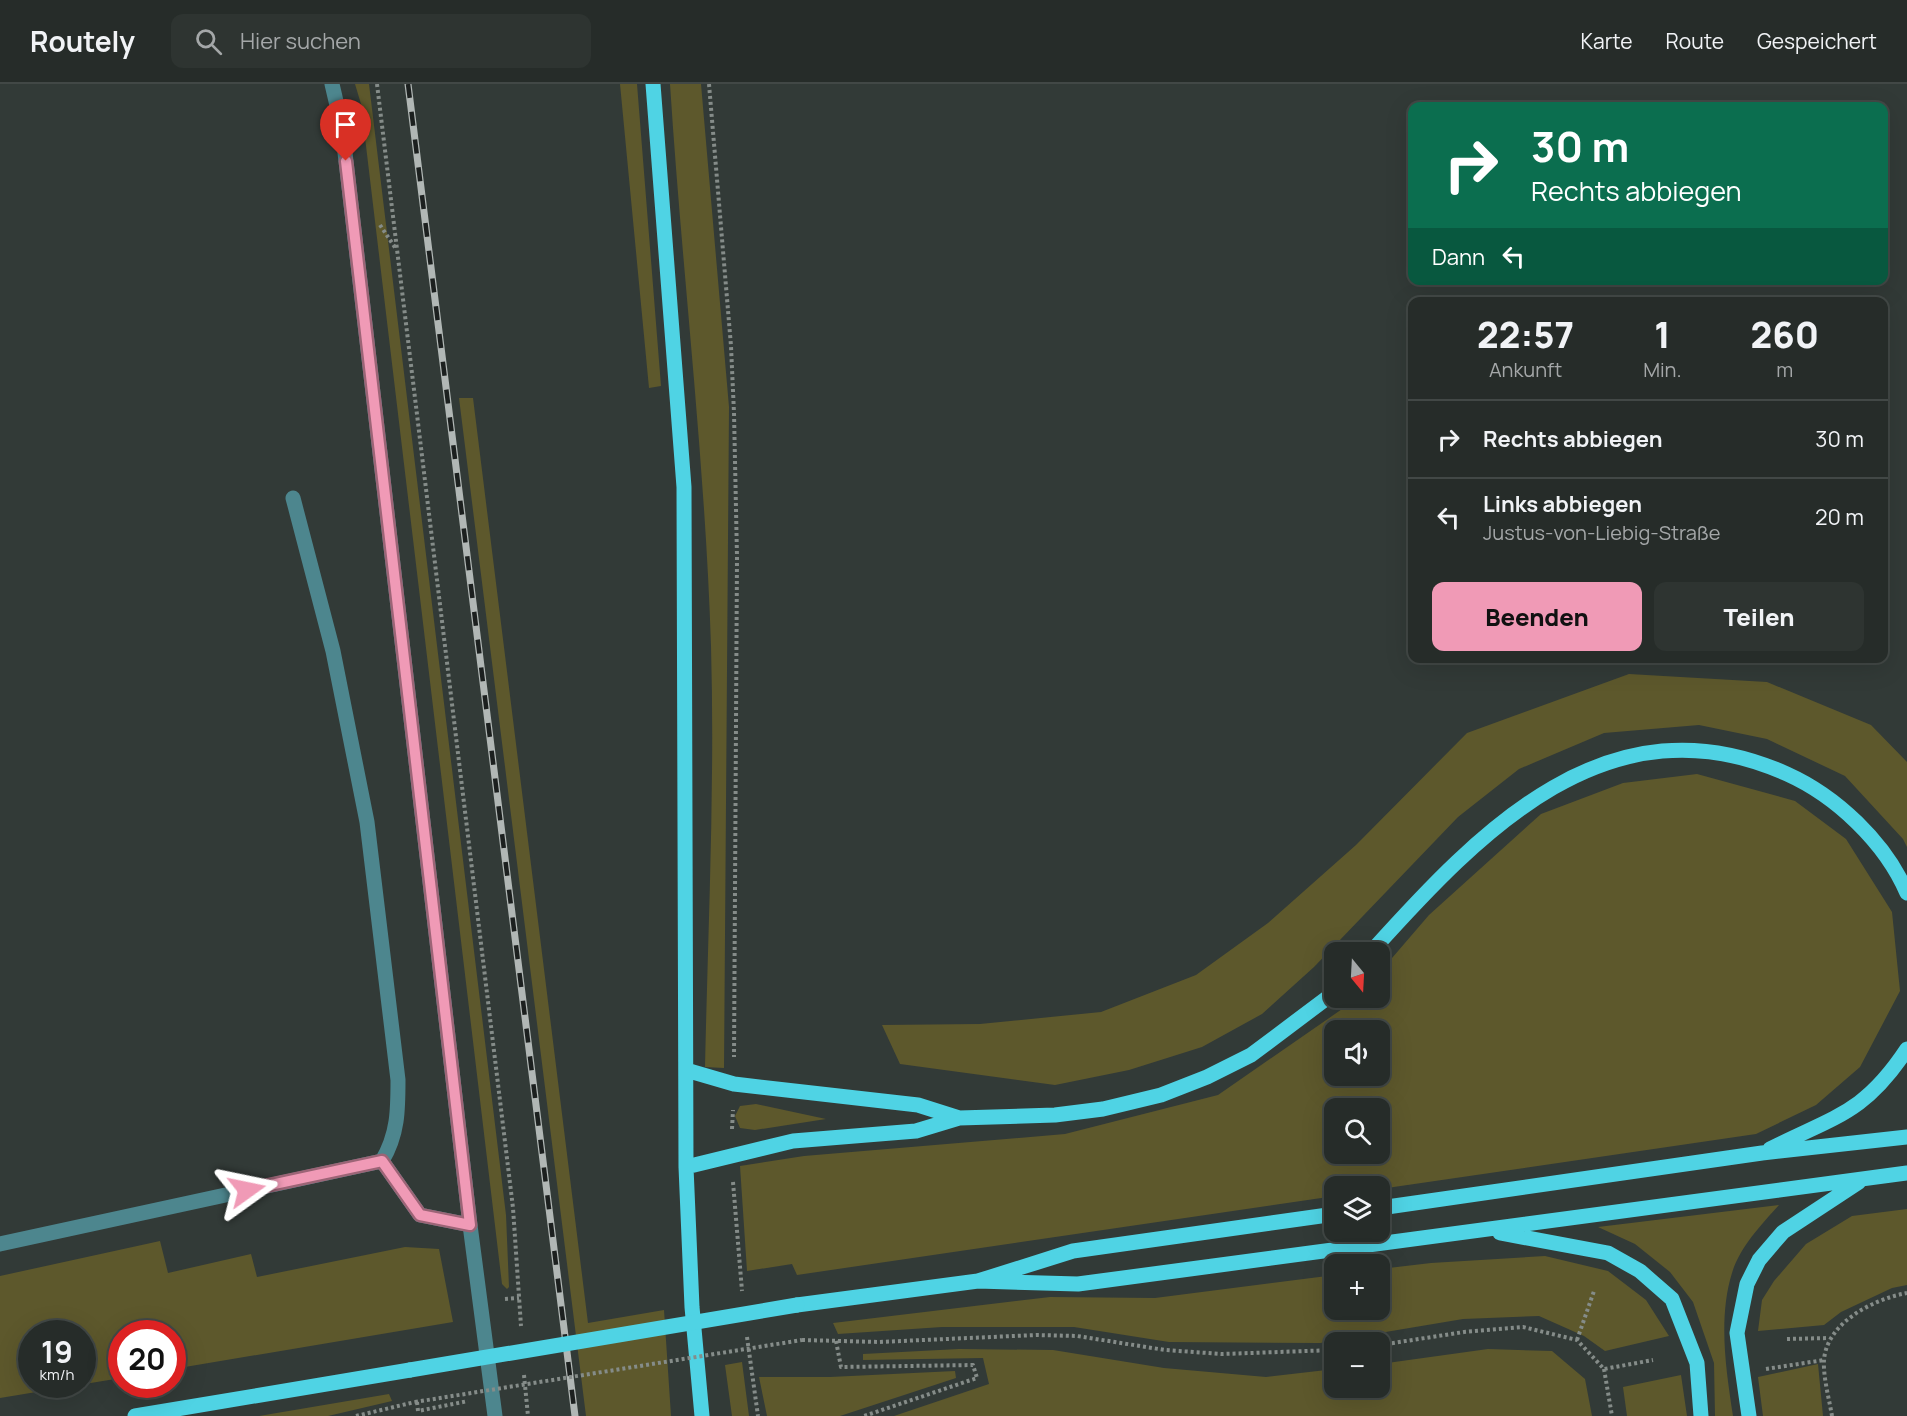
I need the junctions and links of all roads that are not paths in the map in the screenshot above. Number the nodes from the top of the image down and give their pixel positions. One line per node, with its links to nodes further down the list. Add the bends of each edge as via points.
1 (332, 84): 18 (street, via 342,127)
2 (653, 84): 8 (main road, via 684,487)
3 (293, 498): 12 (street, via 333,651 367,822 398,1080 395,1134)
4 (1907, 893): 5 (main road, via 1870,837 1840,807 1803,781 1726,754 1690,750 1604,763 1517,809 1423,893)
5 (1380, 942)
6 (1324, 1000): 9 (main road, via 1251,1055 1161,1095 1055,1115)
7 (1907, 1049): 11 (main road, via 1879,1088 1860,1105)
8 (686, 1070): 9 (main road, via 734,1084 918,1105); 13 (main road)
9 (959, 1118): 13 (main road, via 916,1131 793,1141)
10 (1907, 1137): 11 (main road)
11 (1762, 1153): 16 (main road)
12 (382, 1161): 18 (street, via 420,1215); 20 (street)
13 (686, 1167): 24 (main road)
14 (1907, 1173): 15 (main road)
15 (1864, 1179): 19 (main road); 26 (main road, via 1783,1232 1759,1260 1747,1284 1737,1333)
16 (1390, 1207)
17 (1324, 1216): 21 (main road, via 1073,1251)
18 (470, 1225): 23 (street)
19 (1485, 1230): 21 (main road, via 1078,1284); 25 (main road, via 1608,1253 1640,1271 1672,1299 1697,1363)
20 (0, 1244)
21 (978, 1281): 22 (main road, bridge, via 797,1305)
22 (135, 1416)
23 (495, 1416)
24 (702, 1416)
25 (1701, 1416)
26 (1749, 1416)

